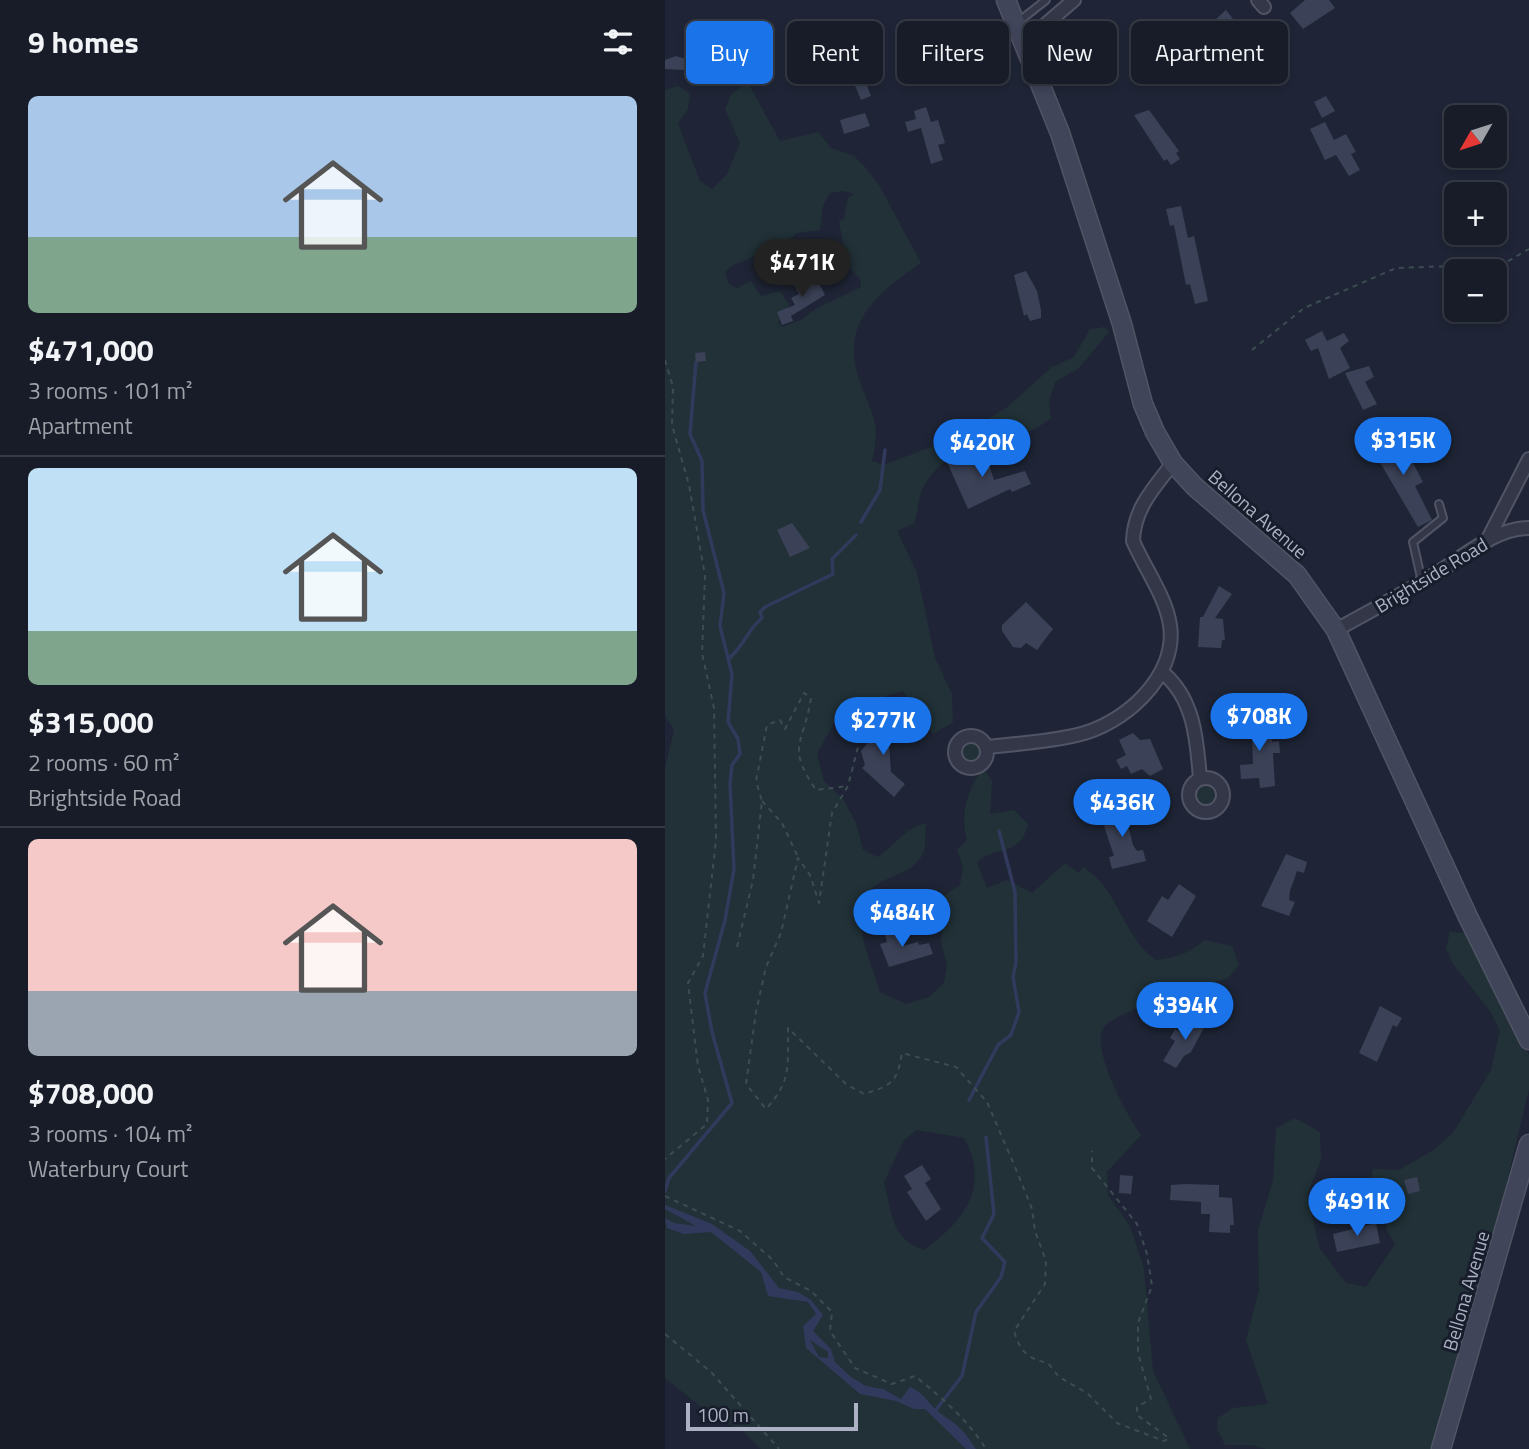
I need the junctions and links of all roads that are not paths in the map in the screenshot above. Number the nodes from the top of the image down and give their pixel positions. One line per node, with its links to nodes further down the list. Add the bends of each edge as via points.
1 (1006, 0): 5 (main road, Bellona Avenue)
2 (1046, 0): 5 (lane)
3 (1074, 0): 4 (street)
4 (1050, 21)
5 (1016, 23): 6 (main road, Bellona Avenue)
6 (1023, 39)
7 (1040, 84): 9 (main road, Bellona Avenue, via 1122,324 1143,404)
8 (1529, 459): 12 (street)
9 (1174, 463): 14 (main road, Bellona Avenue, via 1194,486 1297,575); 15 (street, via 1142,505 1133,529 1133,541 1170,623)
10 (1439, 504): 13 (lane, via 1443,517 1413,542)
11 (1529, 528): 12 (street, Brightside Road)
12 (1487, 541): 13 (street, Brightside Road)
13 (1422, 582): 14 (street, Brightside Road)
14 (1336, 630): 18 (main road, Bellona Avenue)
15 (1161, 672): 16 (street, via 1141,697 1100,727 1079,735); 17 (street, via 1180,690 1189,709)
16 (986, 747)
17 (1200, 779)
18 (1529, 1041)
19 (1529, 1144): 20 (main road, Bellona Avenue)
20 (1441, 1449)

